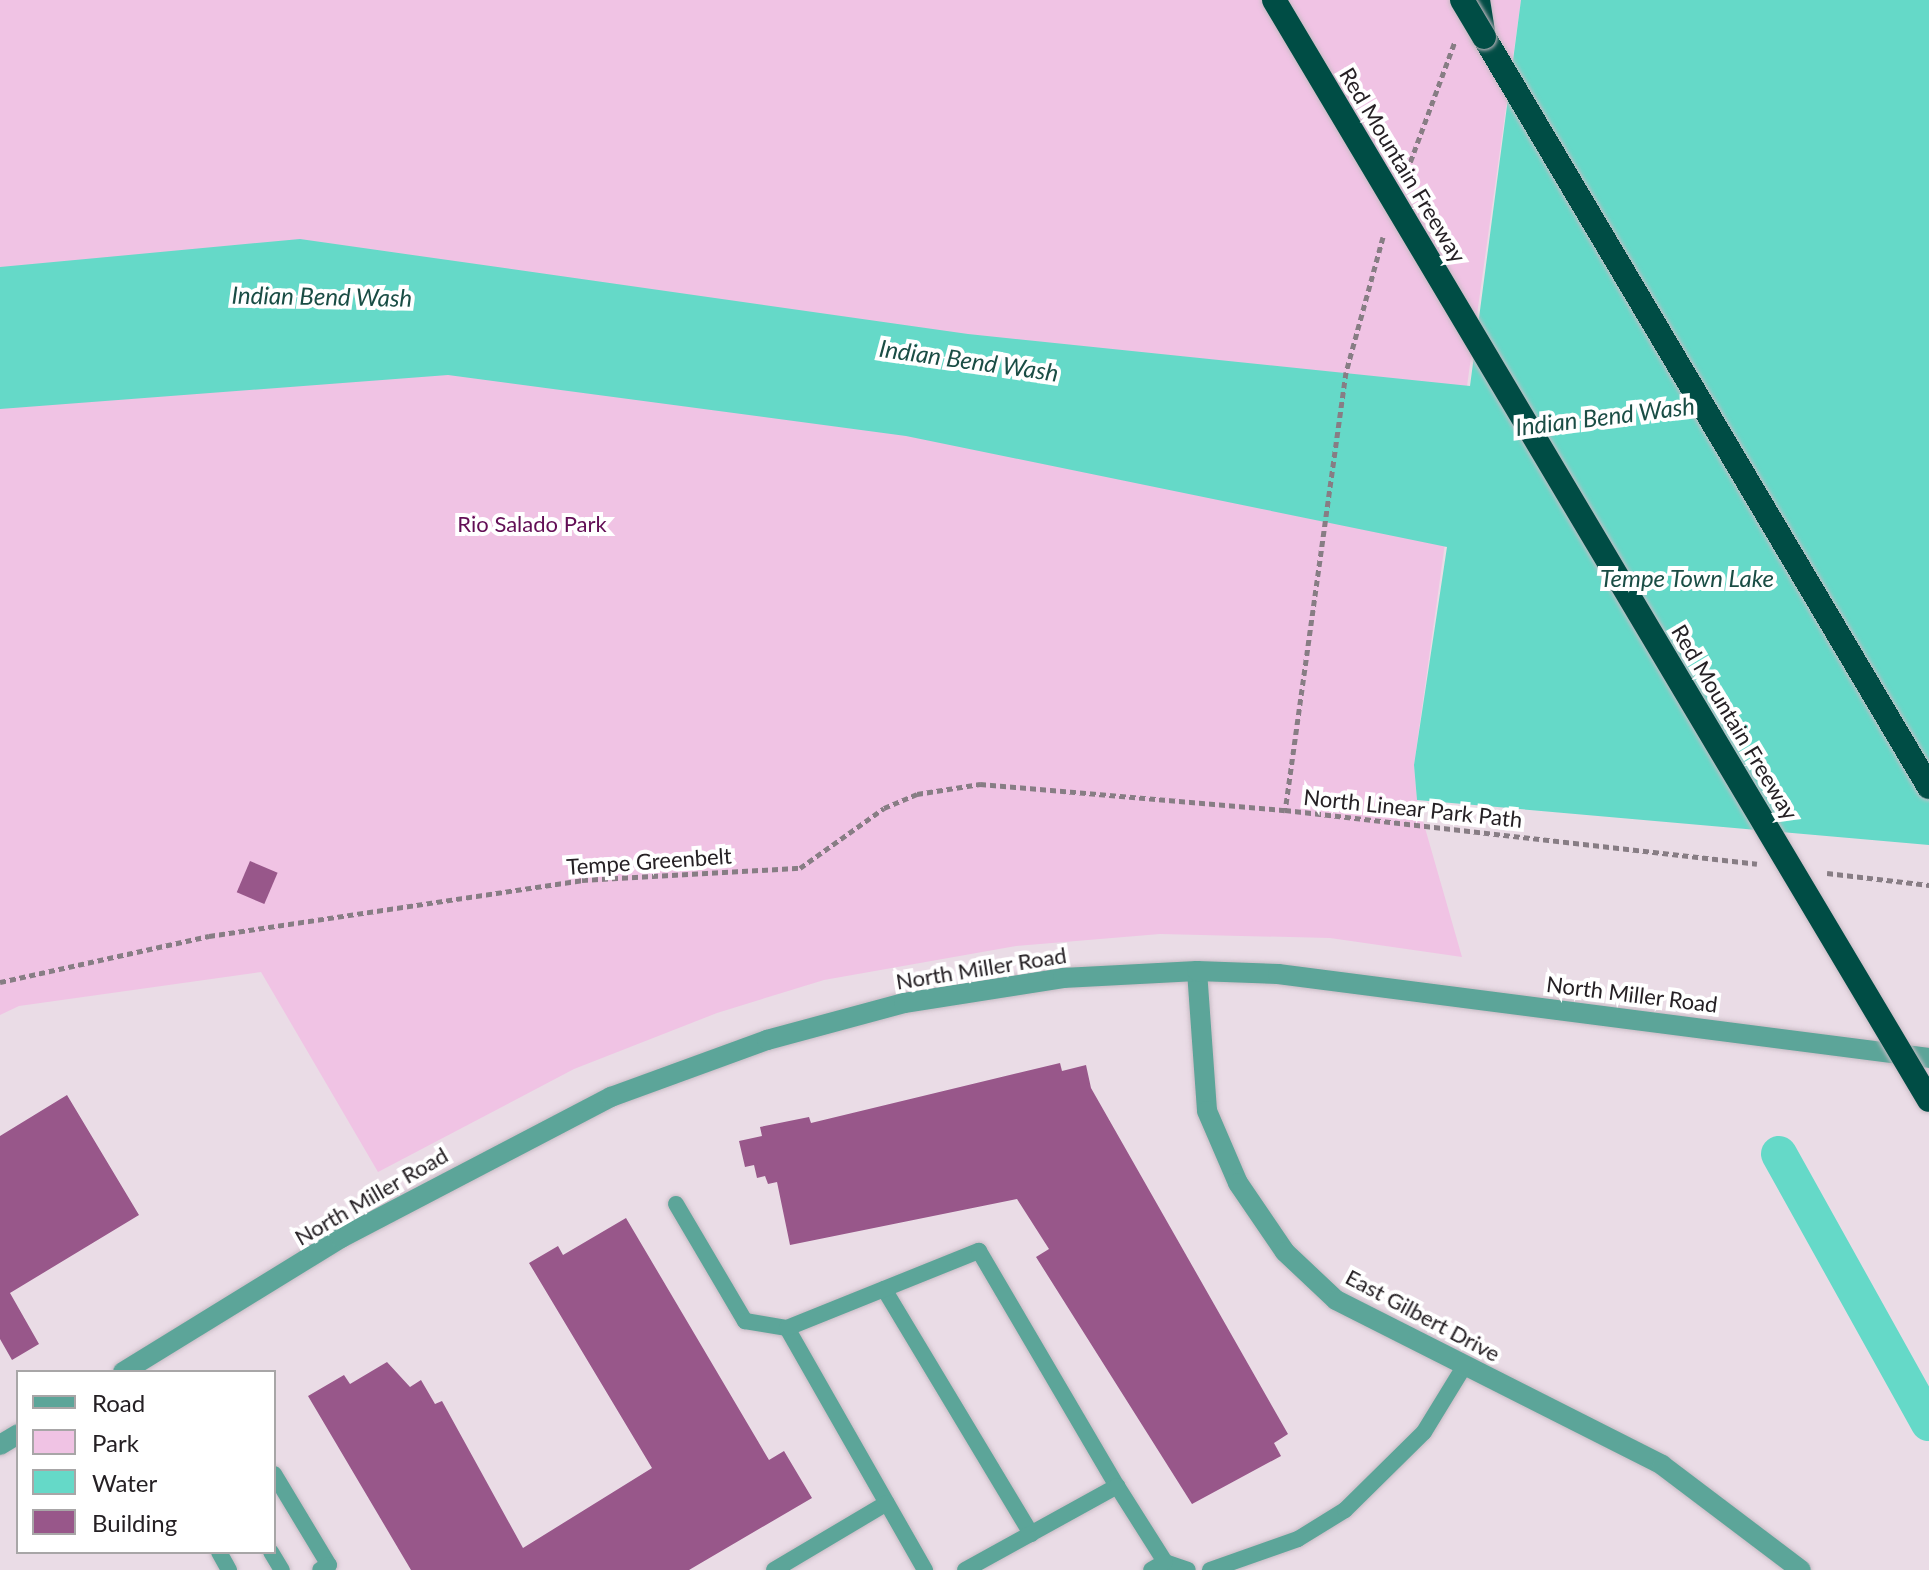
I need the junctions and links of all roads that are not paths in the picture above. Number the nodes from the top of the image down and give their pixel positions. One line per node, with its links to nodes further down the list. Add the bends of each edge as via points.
1 (1274, 0): 8 (highway, Red Mountain Freeway, bridge)
2 (1462, 0): 4 (highway, bridge)
3 (1478, 0): 4 (highway)
4 (1484, 37): 5 (highway)
5 (1929, 787)
6 (1197, 971): 7 (street, North Miller Road, via 1278,974); 12 (street, East Gilbert Drive, via 1207,1111 1238,1183 1285,1252 1336,1300); 13 (street, North Miller Road, via 1063,978 904,1003 767,1040 611,1097 341,1238)
7 (1929, 1058)
8 (1929, 1100)
9 (676, 1204): 11 (lane, via 745,1321)
10 (884, 1289): 11 (lane); 15 (lane, via 979,1251); 17 (lane)
11 (787, 1328): 16 (lane)
12 (1465, 1365): 24 (lane, via 1424,1432 1345,1510 1298,1539); 25 (street, East Gilbert Drive, via 1662,1465)
13 (132, 1370)
14 (276, 1477): 19 (lane, via 329,1565)
15 (1117, 1486): 17 (lane); 18 (lane)
16 (887, 1503): 20 (lane); 21 (lane)
17 (1031, 1534): 22 (lane)
18 (1158, 1566): 23 (lane)
19 (320, 1570)
20 (774, 1570)
21 (925, 1570)
22 (965, 1570)
23 (1188, 1570)
24 (1210, 1570)
25 (1801, 1570)

